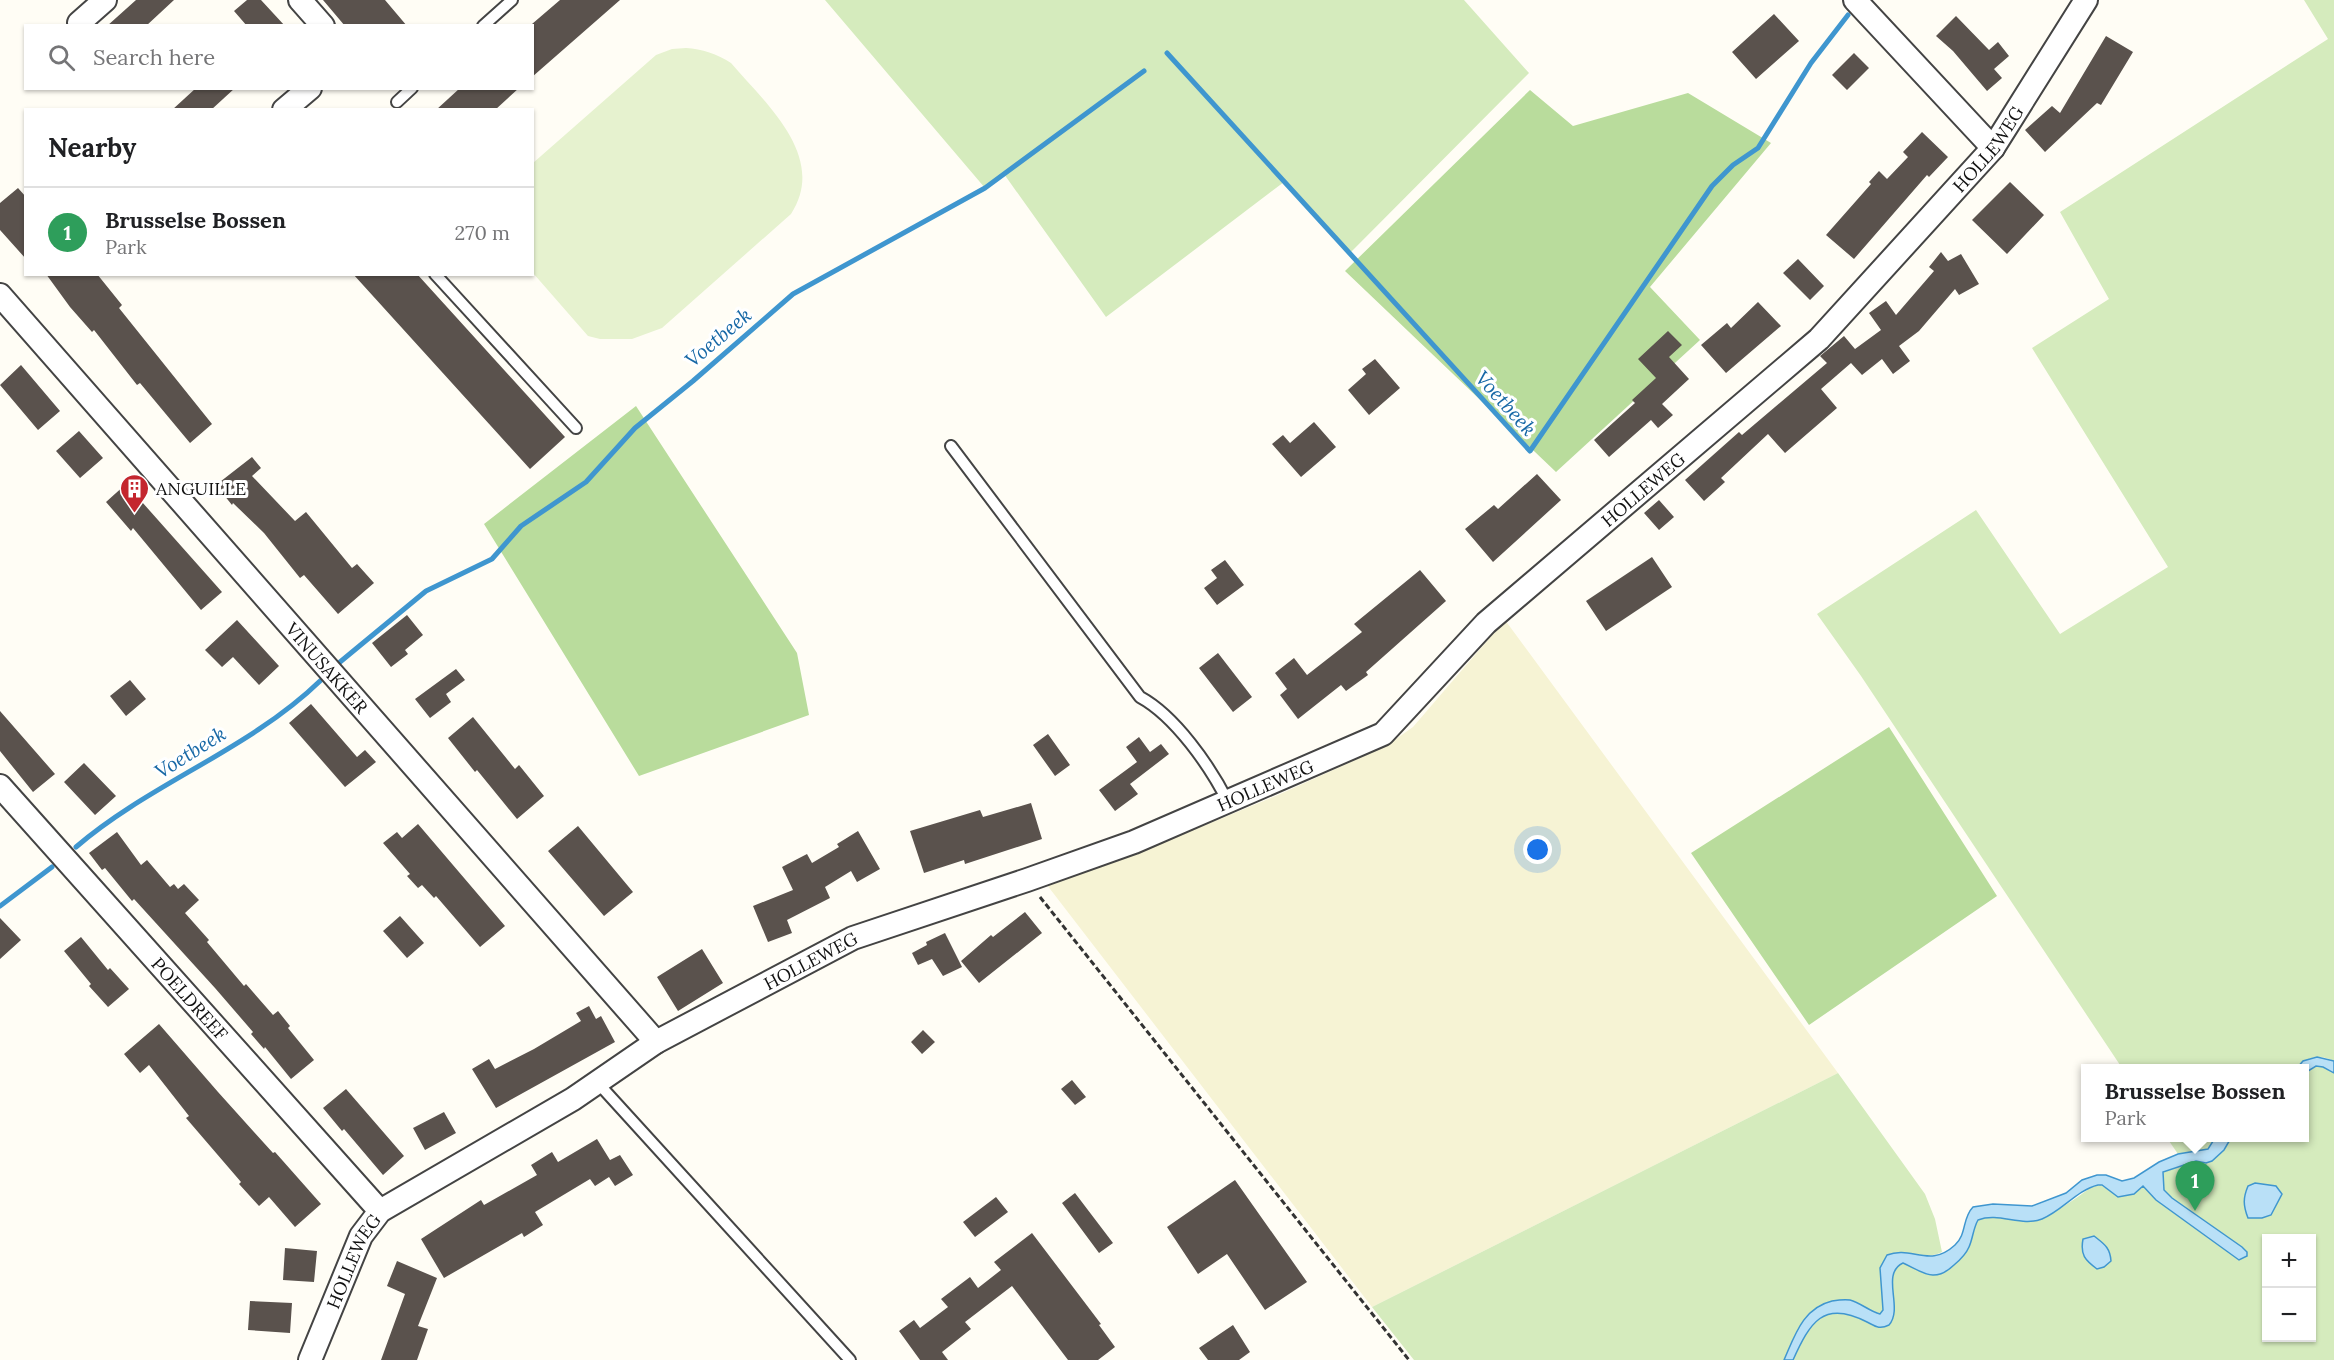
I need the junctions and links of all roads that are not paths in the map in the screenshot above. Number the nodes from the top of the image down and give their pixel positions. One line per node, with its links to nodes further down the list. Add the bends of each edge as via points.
1 (105, 0): 6 (street)
2 (300, 0): 7 (street)
3 (512, 0): 8 (lane)
4 (1854, 0): 13 (street)
5 (2086, 0): 13 (street, HOLLEWEG)
6 (79, 23)
7 (321, 24)
8 (485, 24)
9 (308, 90): 12 (street)
10 (410, 90): 11 (lane)
11 (397, 102)
12 (286, 108)
13 (1993, 148): 19 (street, HOLLEWEG, via 1819,339 1486,624 1383,734)
14 (437, 276): 16 (lane)
15 (0, 295): 20 (street, VINUSAKKER)
16 (576, 428)
17 (951, 446): 19 (lane, via 1140,697 1171,720 1218,782)
18 (0, 786): 22 (street, POELDREEF)
19 (1228, 802): 20 (street, HOLLEWEG, via 1134,842 853,938)
20 (656, 1042): 21 (street, HOLLEWEG)
21 (597, 1082): 22 (street, HOLLEWEG); 24 (lane)
22 (380, 1211): 23 (street, HOLLEWEG, via 361,1236)
23 (310, 1360)
24 (850, 1360)

